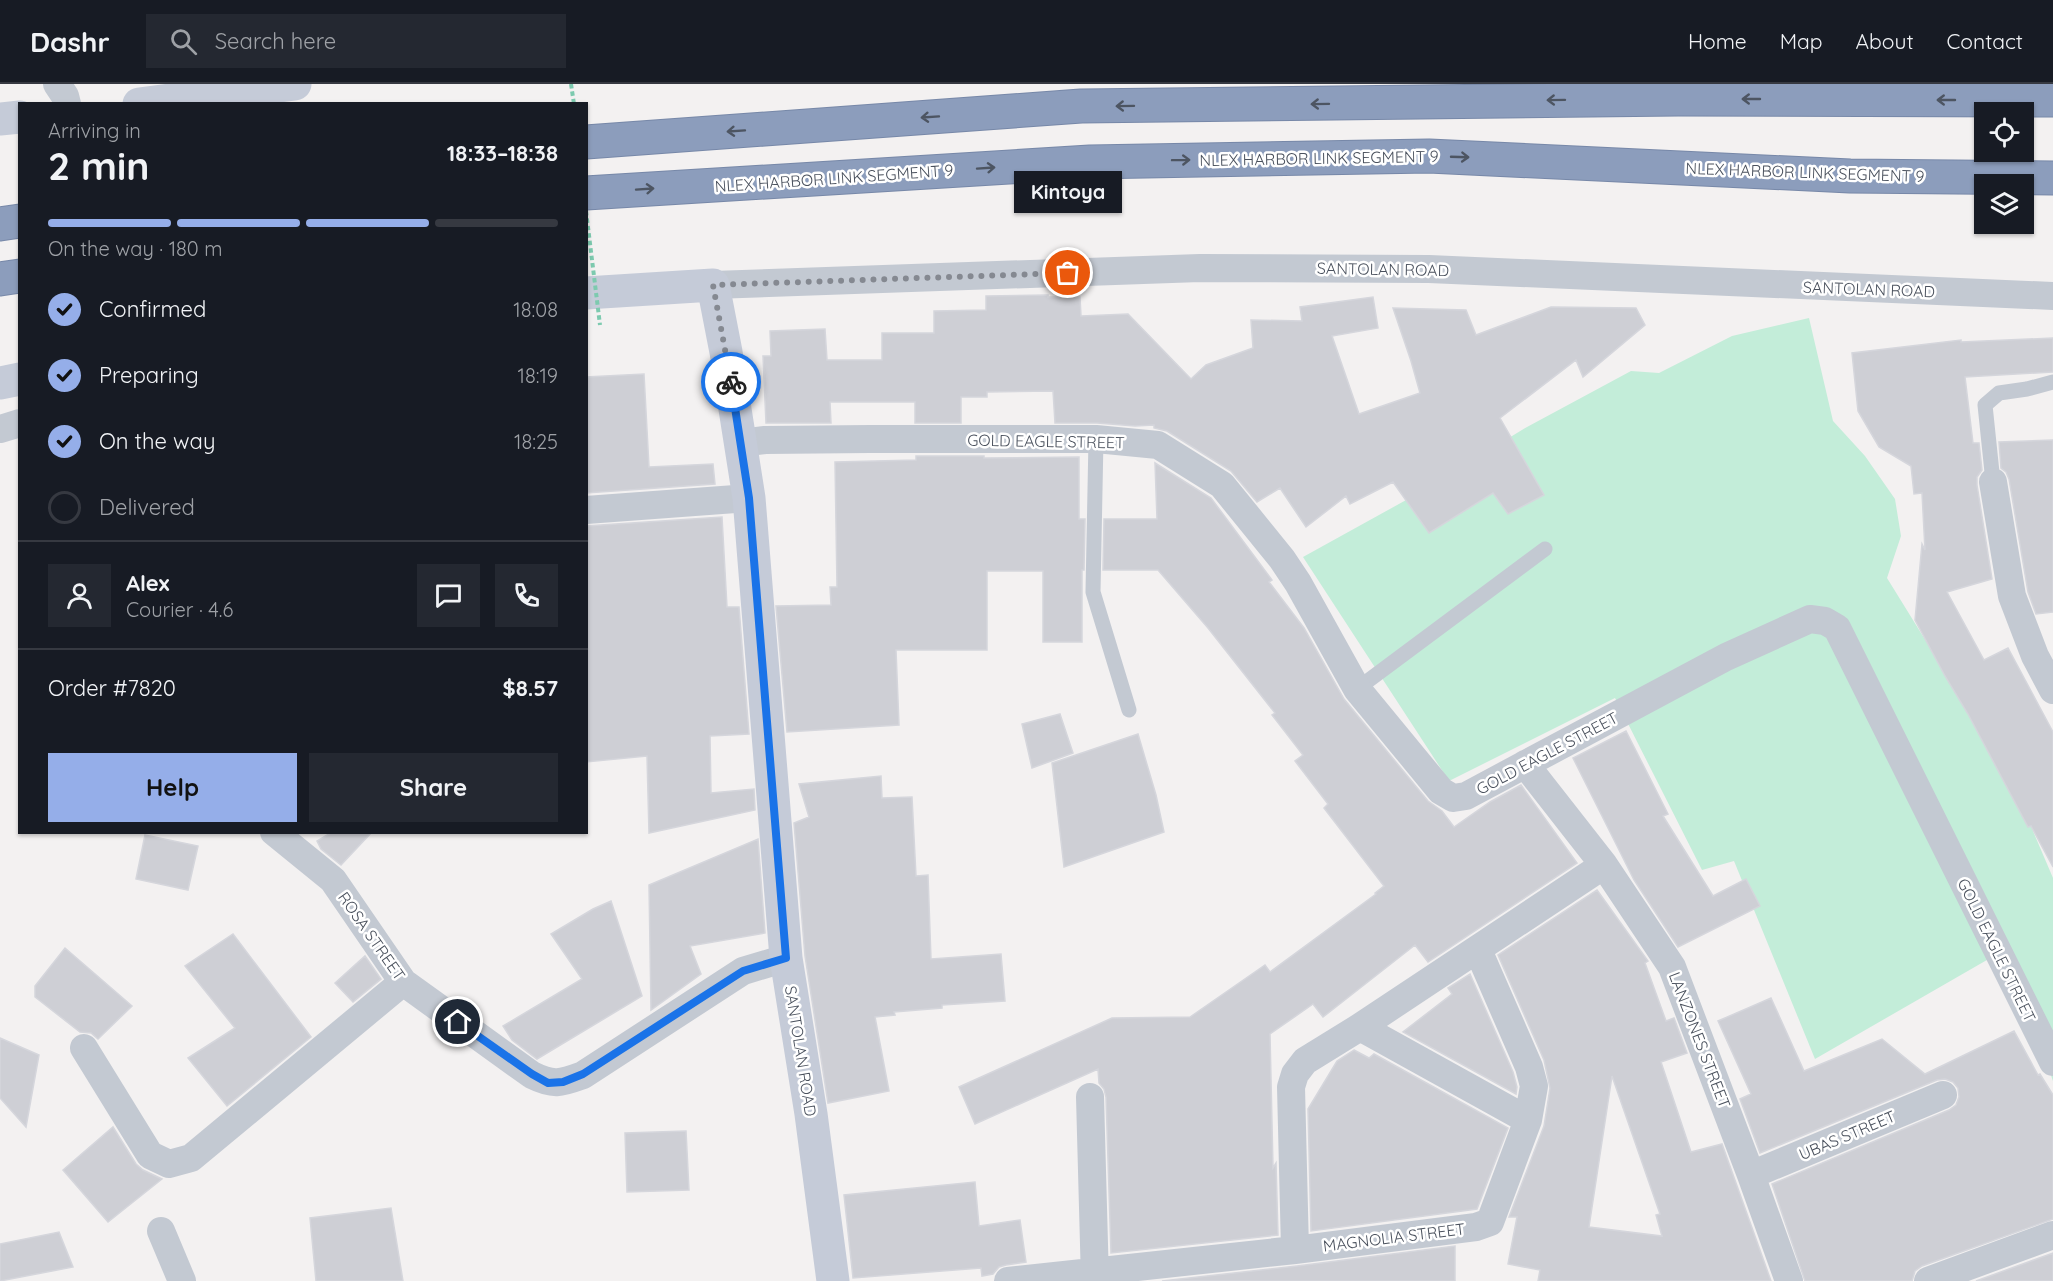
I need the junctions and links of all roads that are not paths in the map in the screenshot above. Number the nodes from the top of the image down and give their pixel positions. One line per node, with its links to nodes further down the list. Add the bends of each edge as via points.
1 (57, 84): 5 (street)
2 (295, 84): 3 (street)
3 (190, 91): 6 (street)
4 (2044, 99): 9 (highway, one-way to 9, via 1081,106)
5 (66, 102)
6 (147, 102)
7 (18, 117): 8 (street)
8 (0, 119)
9 (588, 142)
10 (1850, 176): 11 (highway, NLEX HARBOR LINK SEGMENT 9); 12 (highway); 13 (highway, NLEX HARBOR LINK SEGMENT 9, one-way to 10, via 1090,162 1429,156)
11 (2053, 178)
12 (1974, 187)
13 (588, 193)
14 (2034, 193): 15 (highway)
15 (2053, 194)
16 (18, 221): 17 (highway)
17 (0, 224)
18 (18, 276): 19 (highway)
19 (0, 279)
20 (713, 285): 21 (street, SANTOLAN ROAD); 22 (street, SANTOLAN ROAD, via 1200,268 1429,269); 29 (street, SANTOLAN ROAD)
21 (588, 293)
22 (2053, 296)
23 (18, 379): 25 (street)
24 (2053, 382): 30 (lane, via 1999,393 1985,405)
25 (0, 383)
26 (18, 424): 27 (street)
27 (0, 429)
28 (1096, 439): 29 (street, GOLD EAGLE STREET); 34 (street, GOLD EAGLE STREET, via 1158,445 1222,485 1288,567); 36 (lane, via 1093,592)
29 (741, 443): 31 (street, SANTOLAN ROAD)
30 (1993, 482): 35 (street, via 2012,596)
31 (749, 498): 32 (street); 41 (street, SANTOLAN ROAD)
32 (588, 510)
33 (1545, 549): 34 (lane)
34 (1357, 689): 37 (street, GOLD EAGLE STREET, via 1441,791 1453,798 1466,796)
35 (2053, 690)
36 (1130, 710)
37 (1525, 764): 39 (street, LANZONES STREET); 45 (street, GOLD EAGLE STREET, via 1726,657 1810,619 1825,621 1837,628)
38 (276, 834): 42 (street, ROSA STREET, via 333,880)
39 (1604, 865): 40 (street); 49 (street, LANZONES STREET, via 1672,967)
40 (1478, 950): 43 (street); 48 (street, MAGNOLIA STREET, via 1529,1067 1534,1086)
41 (786, 958): 42 (street, ROSA STREET, via 743,971 583,1074 548,1083); 55 (street, SANTOLAN ROAD)
42 (403, 982): 44 (street, via 191,1158 169,1164 150,1155)
43 (1360, 1027): 48 (street); 52 (street, via 1305,1061 1291,1087)
44 (84, 1048)
45 (2053, 1062)
46 (1943, 1095): 49 (street, UBAS STREET)
47 (1090, 1097): 53 (street)
48 (1528, 1120): 52 (street, MAGNOLIA STREET, via 1490,1222)
49 (1751, 1175): 57 (street, LANZONES STREET)
50 (161, 1231): 54 (street)
51 (2053, 1235): 58 (street)
52 (1295, 1250): 53 (street, MAGNOLIA STREET)
53 (1095, 1276): 56 (street, MAGNOLIA STREET)
54 (182, 1281)
55 (833, 1281)
56 (1008, 1281)
57 (1789, 1281)
58 (1928, 1281)

